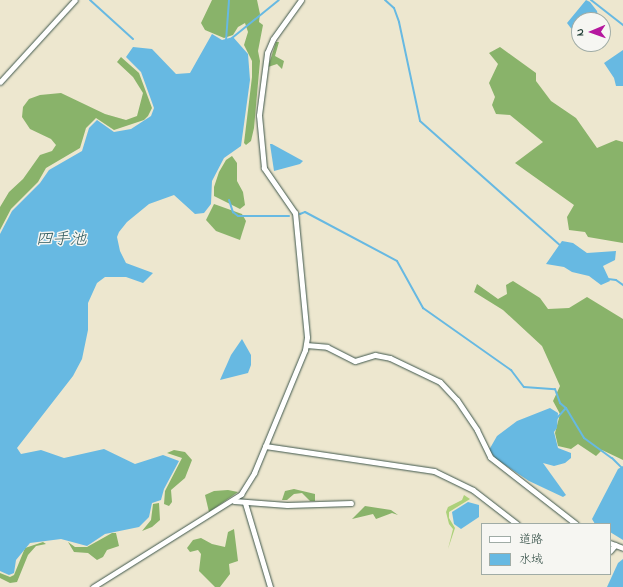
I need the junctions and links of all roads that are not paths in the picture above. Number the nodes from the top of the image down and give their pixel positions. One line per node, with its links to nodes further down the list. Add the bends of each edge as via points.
1 (75, 0): 3 (street)
2 (301, 0): 4 (street, via 273,39 267,54 259,115 264,168 295,213)
3 (0, 82)
4 (306, 345): 5 (street); 10 (street, via 326,347 355,361 370,355 390,358 440,382 457,400 477,430 490,457)
5 (265, 446): 6 (street, via 248,486); 9 (street, via 434,471 473,490)
6 (234, 501): 7 (street); 13 (street)
7 (245, 503): 8 (street); 14 (street)
8 (351, 504)
9 (516, 523)
10 (575, 523)
11 (612, 544): 12 (street)
12 (623, 548)
13 (93, 587)
14 (270, 587)

